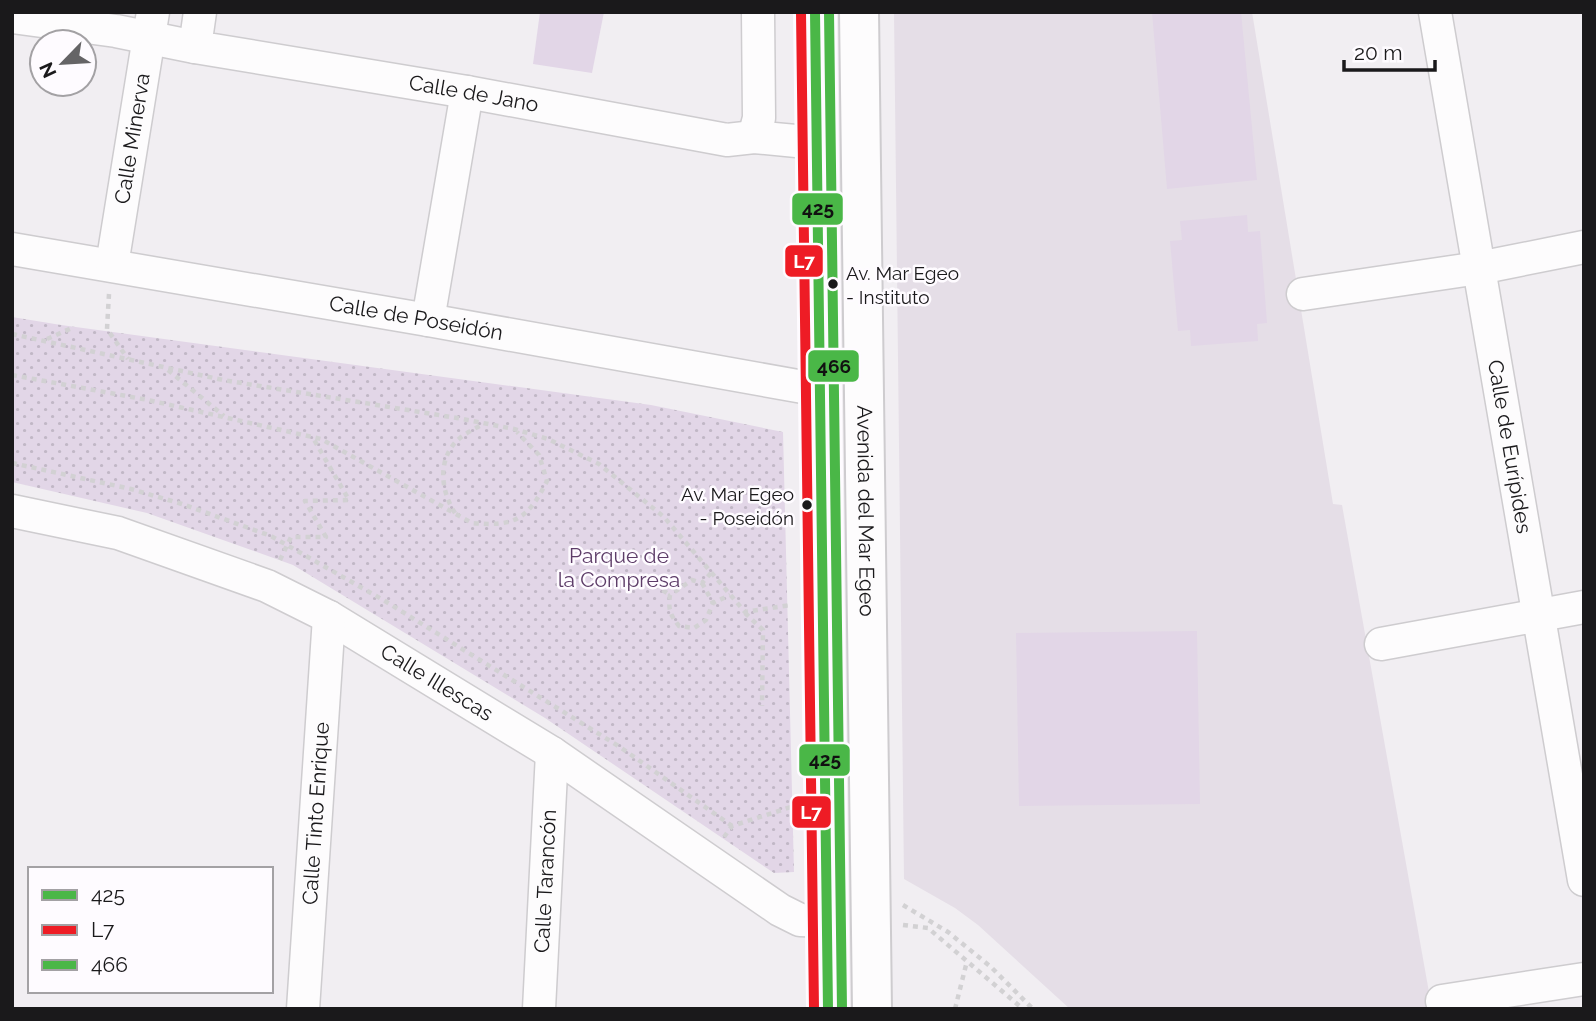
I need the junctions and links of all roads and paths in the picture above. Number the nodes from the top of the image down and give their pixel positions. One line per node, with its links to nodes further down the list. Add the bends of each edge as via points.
1 (200, 12): 9 (street)
2 (758, 12): 11 (street, via 759,118)
3 (815, 12): 12 (street)
4 (859, 12): 50 (street, Avenida del Mar Egeo)
5 (1435, 12): 16 (street, Calle de Eurípides)
6 (12, 17): 7 (street, Calle de Jano)
7 (117, 22): 8 (street, Calle de Jano)
8 (151, 25): 9 (street, Calle de Jano); 15 (street, Calle Minerva)
9 (195, 47): 10 (street, Calle de Jano)
10 (467, 92): 11 (street, Calle de Jano, via 727,140); 18 (street)
11 (754, 137): 12 (street, Calle de Jano)
12 (817, 143): 25 (street)
13 (1584, 247): 16 (street)
14 (12, 249): 15 (street, Calle de Poseidón)
15 (112, 265): 18 (street, Calle de Poseidón); 22 (path, via 107,329)
16 (1479, 268): 17 (street); 42 (street, Calle de Eurípides)
17 (1303, 294)
18 (428, 320): 25 (street, Calle de Poseidón)
19 (74, 327): 21 (path)
20 (12, 334): 21 (path)
21 (46, 339): 22 (path)
22 (128, 359): 23 (path)
23 (166, 369): 26 (path); 27 (path)
24 (12, 375): 26 (path)
25 (820, 390): 38 (street)
26 (224, 416): 29 (path)
27 (484, 423): 28 (path); 31 (path, via 459,439 445,457 447,500)
28 (514, 429): 31 (path, via 539,455 547,481 537,501 520,518 498,526); 32 (path, via 548,439 599,464 664,517)
29 (312, 437): 31 (path); 35 (path, via 349,500 305,501 326,537 291,537)
30 (12, 511): 35 (street, Calle Illescas, via 118,533)
31 (457, 516)
32 (711, 573): 34 (path); 37 (path)
33 (646, 579): 36 (path)
34 (702, 583): 36 (path, via 692,580); 39 (path)
35 (267, 586): 43 (street, Calle Illescas)
36 (670, 595): 39 (path, via 670,615 679,626 694,628 706,620)
37 (730, 595): 39 (path); 41 (path)
38 (823, 600): 41 (path); 47 (street)
39 (713, 603)
40 (1584, 607): 42 (street)
41 (745, 612): 45 (path, via 764,630)
42 (1540, 615): 44 (street); 49 (street, Calle de Eurípides)
43 (329, 617): 46 (street, Calle Illescas); 55 (street, Calle Tinto Enrique)
44 (1381, 644)
45 (762, 706)
46 (552, 753): 48 (street, Calle Illescas); 56 (street, Calle Tarancón)
47 (825, 796): 48 (path, via 732,826); 51 (street)
48 (708, 861): 51 (street, Calle Illescas, via 780,910 800,920)
49 (1584, 880)
50 (870, 909): 52 (path, via 928,928); 58 (street, Avenida del Mar Egeo); 61 (path, via 900,903 948,932)
51 (827, 921): 57 (street)
52 (967, 961): 59 (path); 60 (path)
53 (1584, 979): 54 (street)
54 (1442, 1001)
55 (303, 1009)
56 (539, 1009)
57 (828, 1009)
58 (872, 1009)
59 (954, 1009)
60 (1023, 1009)
61 (1033, 1009)

